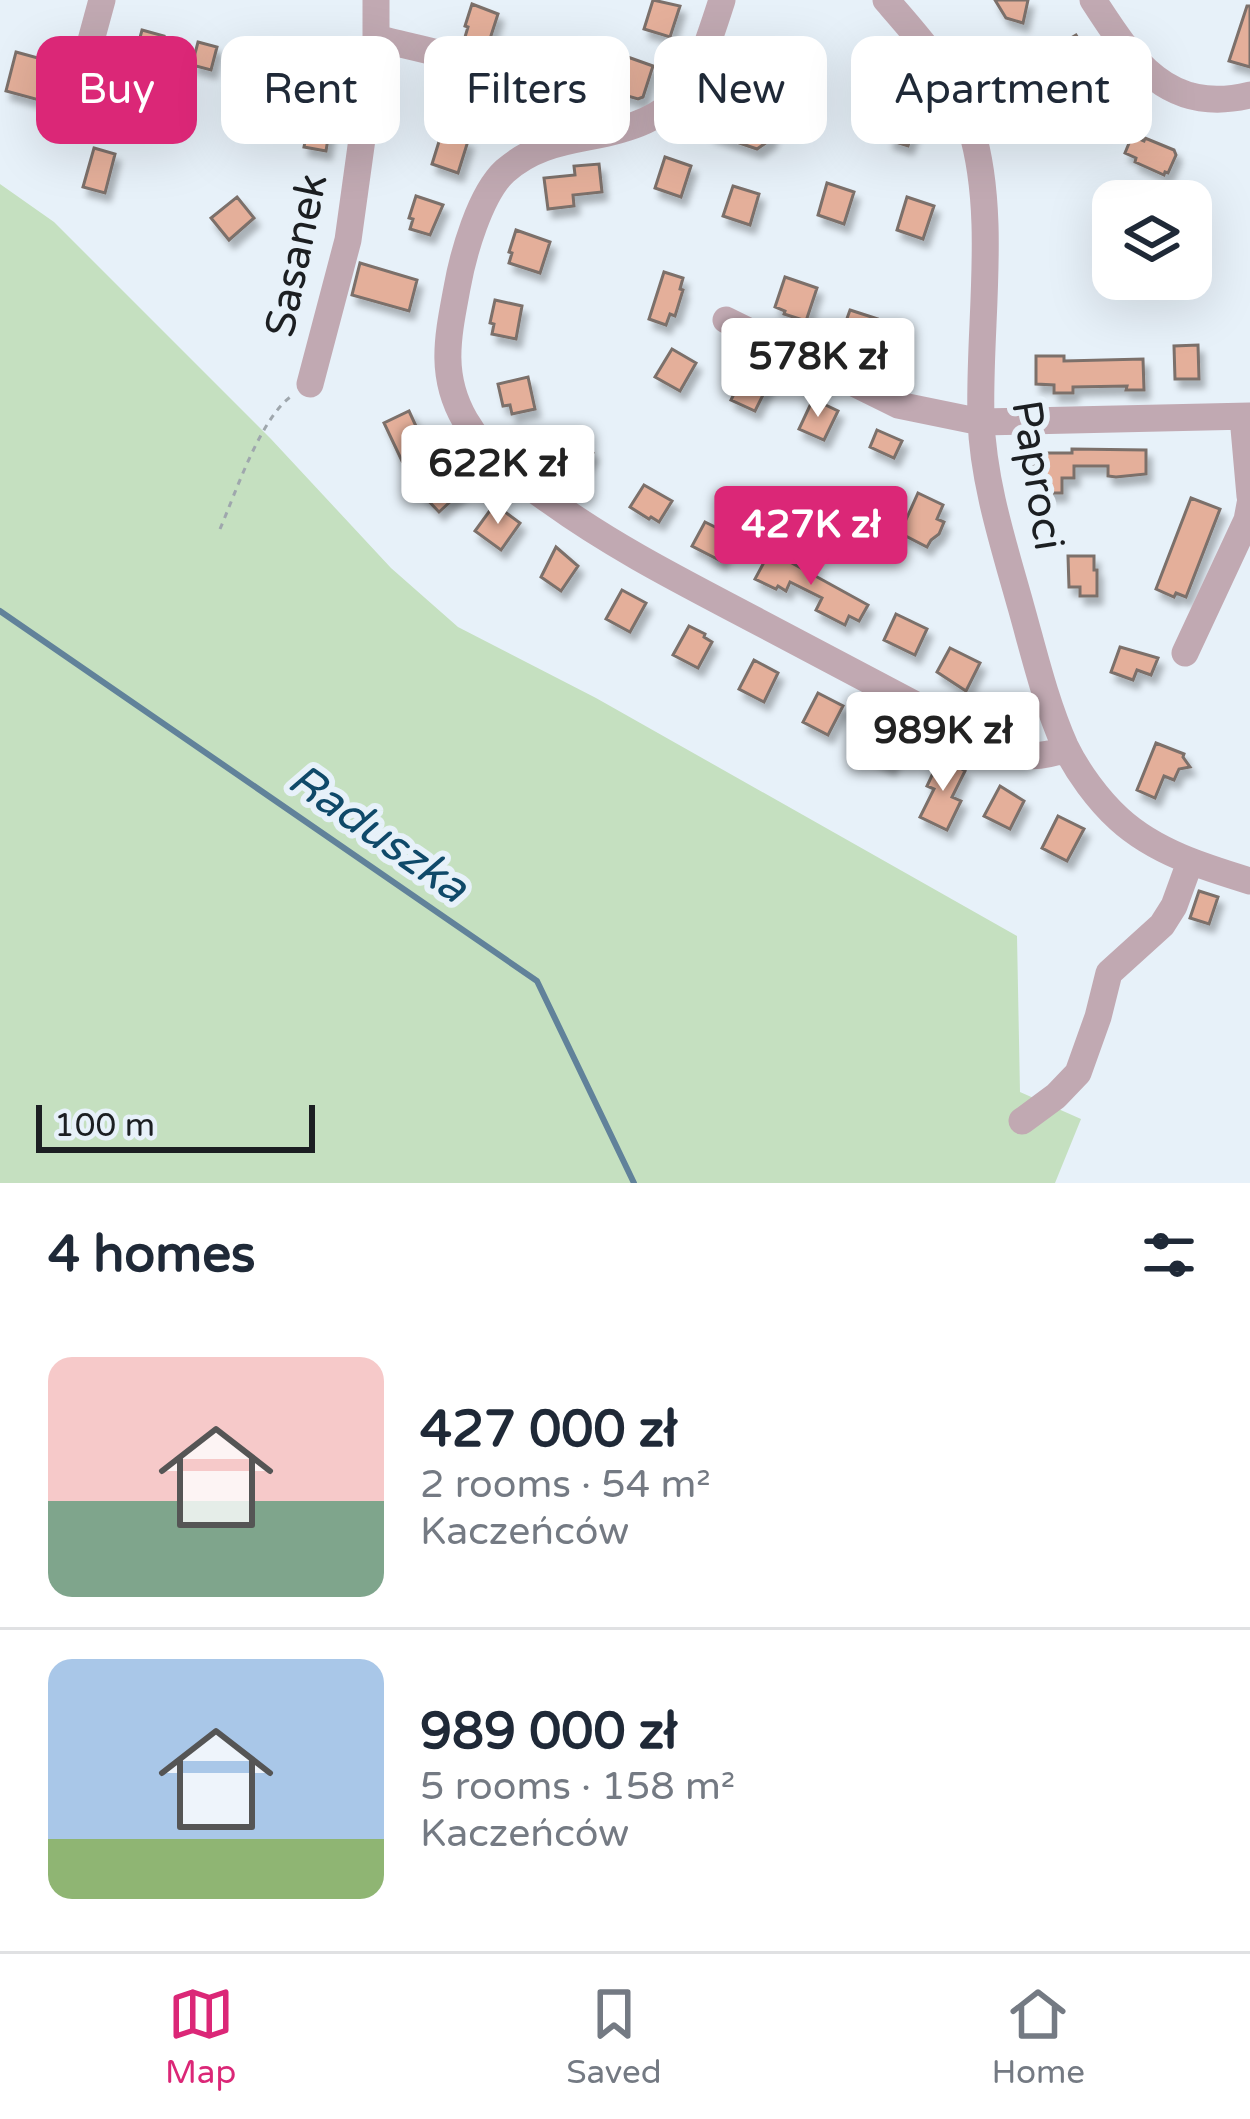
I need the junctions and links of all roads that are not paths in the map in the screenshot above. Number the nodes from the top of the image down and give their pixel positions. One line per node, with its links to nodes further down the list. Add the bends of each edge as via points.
1 (102, 0): 6 (street)
2 (376, 0): 7 (street, Sasanek)
3 (722, 0): 11 (street, via 703,58 669,109 622,131)
4 (886, 0): 15 (street, Paproci, via 953,86 980,164)
5 (1094, 0): 9 (street, via 1164,87 1191,98)
6 (92, 36)
7 (376, 36)
8 (400, 44): 11 (street, via 529,85)
9 (1250, 95)
10 (361, 144): 13 (street, Sasanek, via 348,241)
11 (550, 145): 18 (street, via 502,174 460,269 449,375 480,442 606,541 997,748 1027,757)
12 (726, 320): 15 (street, via 898,405)
13 (310, 384)
14 (1246, 416): 15 (street); 16 (street)
15 (981, 422): 18 (street, Paproci, via 1006,553)
16 (1250, 500): 17 (street)
17 (1185, 653)
18 (1066, 748): 19 (street, Paproci, via 1119,819)
19 (1190, 862): 20 (street, Paproci); 21 (street, via 1162,925 1109,973 1078,1073)
20 (1250, 881)
21 (1022, 1120)

